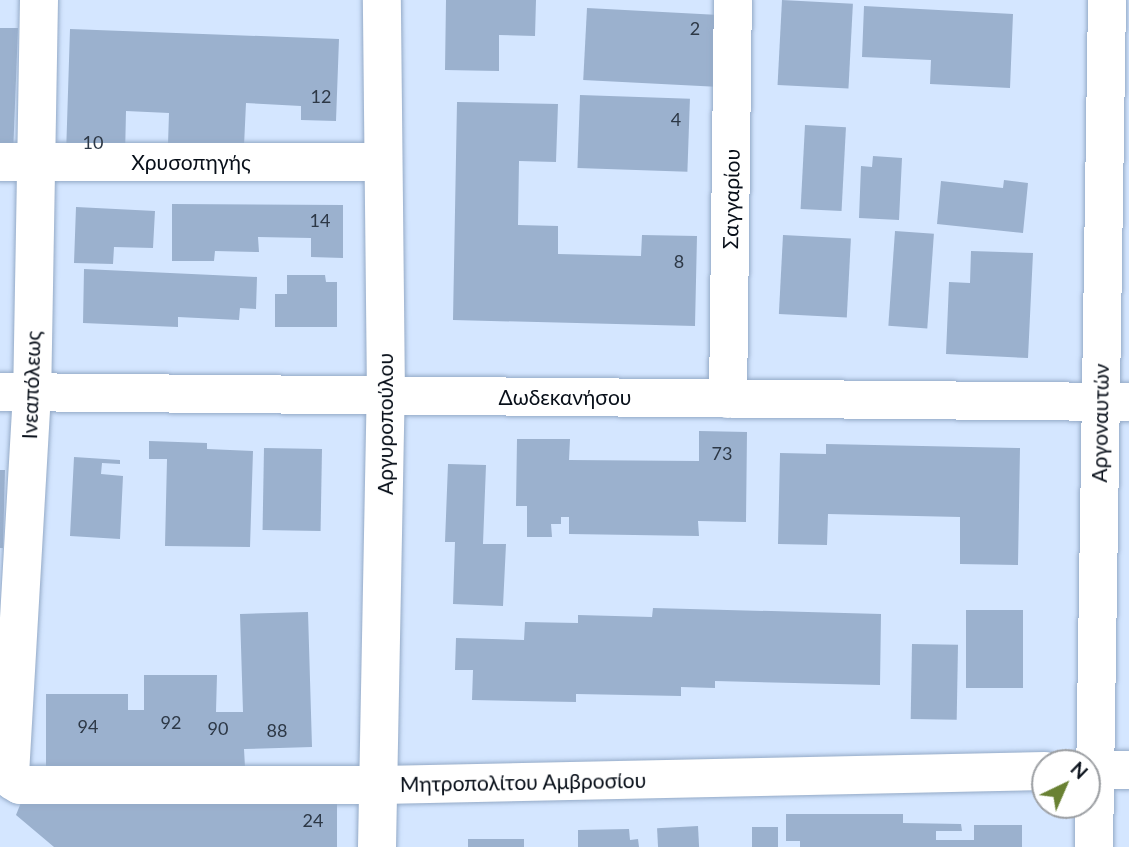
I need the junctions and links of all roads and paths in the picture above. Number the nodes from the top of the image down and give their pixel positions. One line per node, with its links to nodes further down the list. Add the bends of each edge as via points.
1 (39, 0): 5 (street, Ινεαπόλεως)
2 (382, 0): 6 (street, Αργυροπούλου)
3 (733, 0): 9 (street, Σαγγαρίου)
4 (1107, 0): 10 (street, Αργοναυτών)
5 (18, 162): 6 (street, Χρυσοπηγής); 7 (street, Ινεαπόλεως)
6 (382, 162): 8 (street, Αργυροπούλου)
7 (16, 392): 8 (street, Δωδεκανήσου); 11 (street, Ινεαπόλεως)
8 (386, 396): 9 (street, Δωδεκανήσου); 14 (street, Αργυροπούλου)
9 (728, 398): 10 (street, Δωδεκανήσου)
10 (1115, 402): 12 (street, Αργοναυτών)
11 (10, 770): 14 (street, Μητροπολίτου Αμβροσίου, via 13,781 20,785)
12 (1104, 770): 16 (street, Αργοναυτών)
13 (1031, 771): 14 (street, Μητροπολίτου Αμβροσίου)
14 (381, 785): 15 (street, Αργυροπούλου)
15 (377, 847)
16 (1094, 847)

